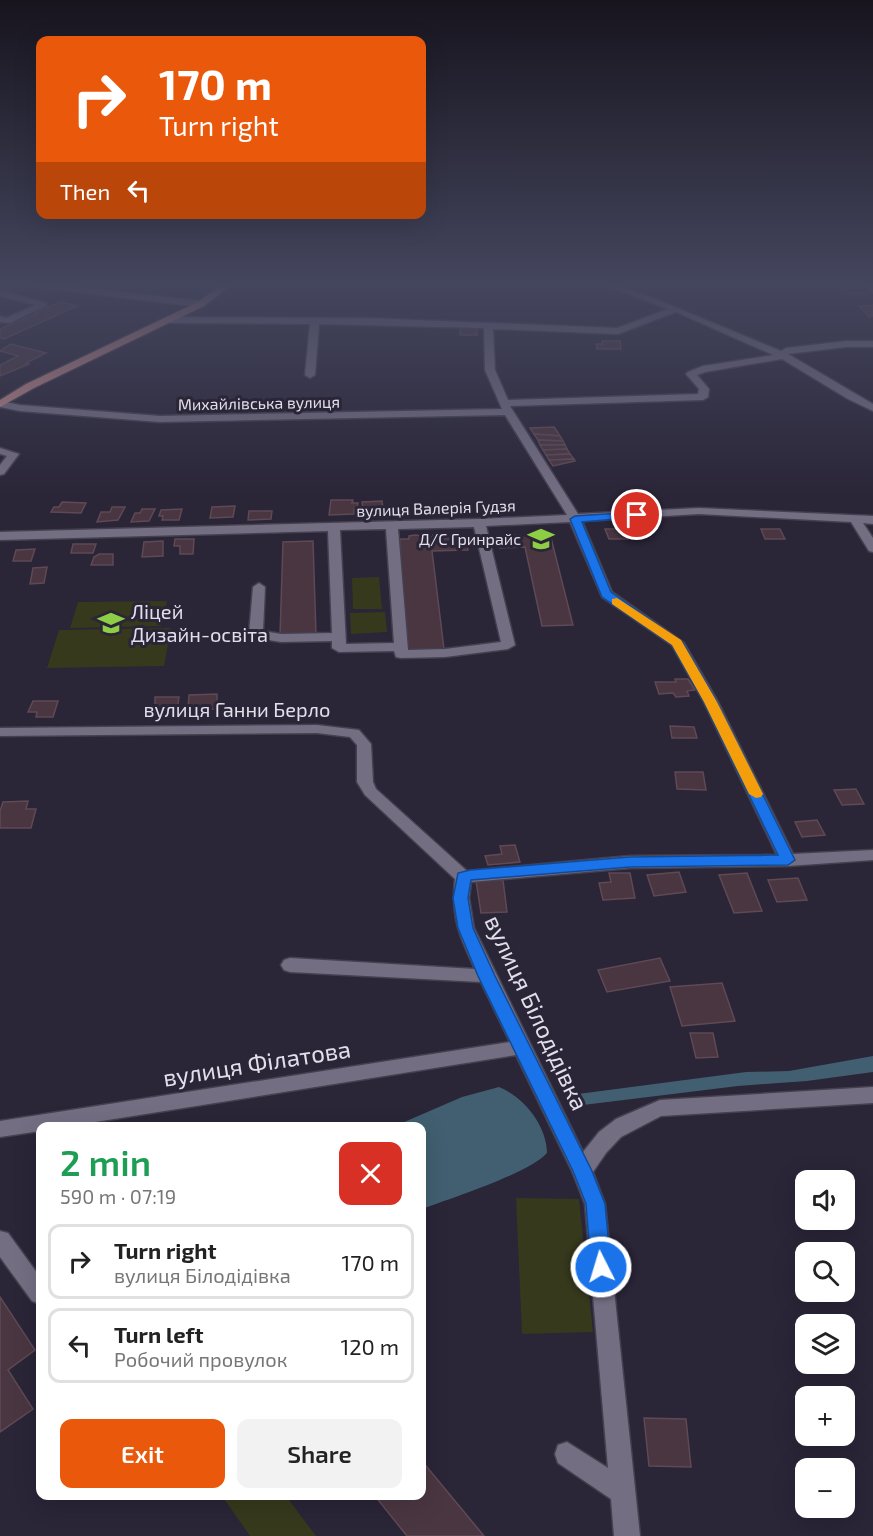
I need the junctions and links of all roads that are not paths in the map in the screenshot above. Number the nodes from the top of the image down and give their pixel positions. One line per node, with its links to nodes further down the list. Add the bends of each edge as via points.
1 (93, 355): 7 (main road)
2 (312, 355): 6 (street)
3 (489, 355): 9 (street, via 490,370)
4 (779, 355): 5 (street)
5 (782, 356): 9 (street, Михайлівська вулиця, via 691,374 704,389 703,397); 10 (street)
6 (310, 375)
7 (5, 395): 8 (main road)
8 (0, 404): 9 (street, Михайлівська вулиця, via 160,419)
9 (507, 408): 13 (street)
10 (873, 408)
11 (0, 451): 12 (street, via 14,454)
12 (0, 472)
13 (575, 519): 14 (street, вулиця Валерія Гудзя, via 699,511); 16 (street, вулиця Валерія Гудзя); 26 (street, via 606,594 677,643 711,702)
14 (855, 519): 15 (street, вулиця Валерія Гудзя); 20 (street)
15 (873, 520)
16 (479, 523): 17 (street, вулиця Валерія Гудзя); 23 (street, via 508,645 401,654)
17 (392, 526): 18 (street, вулиця Валерія Гудзя); 23 (street)
18 (334, 528): 19 (street, вулиця Валерія Гудзя); 22 (street)
19 (0, 536)
20 (873, 548)
21 (259, 587): 22 (street, via 256,634 281,638)
22 (339, 637): 23 (street, via 339,648)
23 (401, 647)
24 (0, 732): 27 (street, вулиця Ганни Берло, via 317,729 354,733 364,744 364,782 370,792)
25 (873, 855): 26 (street)
26 (788, 860): 27 (street, via 630,862)
27 (464, 877): 29 (street, вулиця Білодідівка, via 461,898 465,928)
28 (290, 965): 29 (street)
29 (486, 976): 30 (street, вулиця Білодідівка)
30 (521, 1047): 32 (street, вулиця Філатова); 35 (street, вулиця Білодідівка)
31 (873, 1095): 35 (street, via 660,1108 627,1121 601,1141)
32 (46, 1122)
33 (36, 1124): 34 (street, вулиця Філатова)
34 (0, 1129)
35 (582, 1171): 39 (street, вулиця Білодідівка, via 595,1204)
36 (0, 1240): 37 (street)
37 (36, 1289)
38 (567, 1454): 39 (street)
39 (624, 1493): 40 (street, вулиця Білодідівка)
40 (627, 1536)

